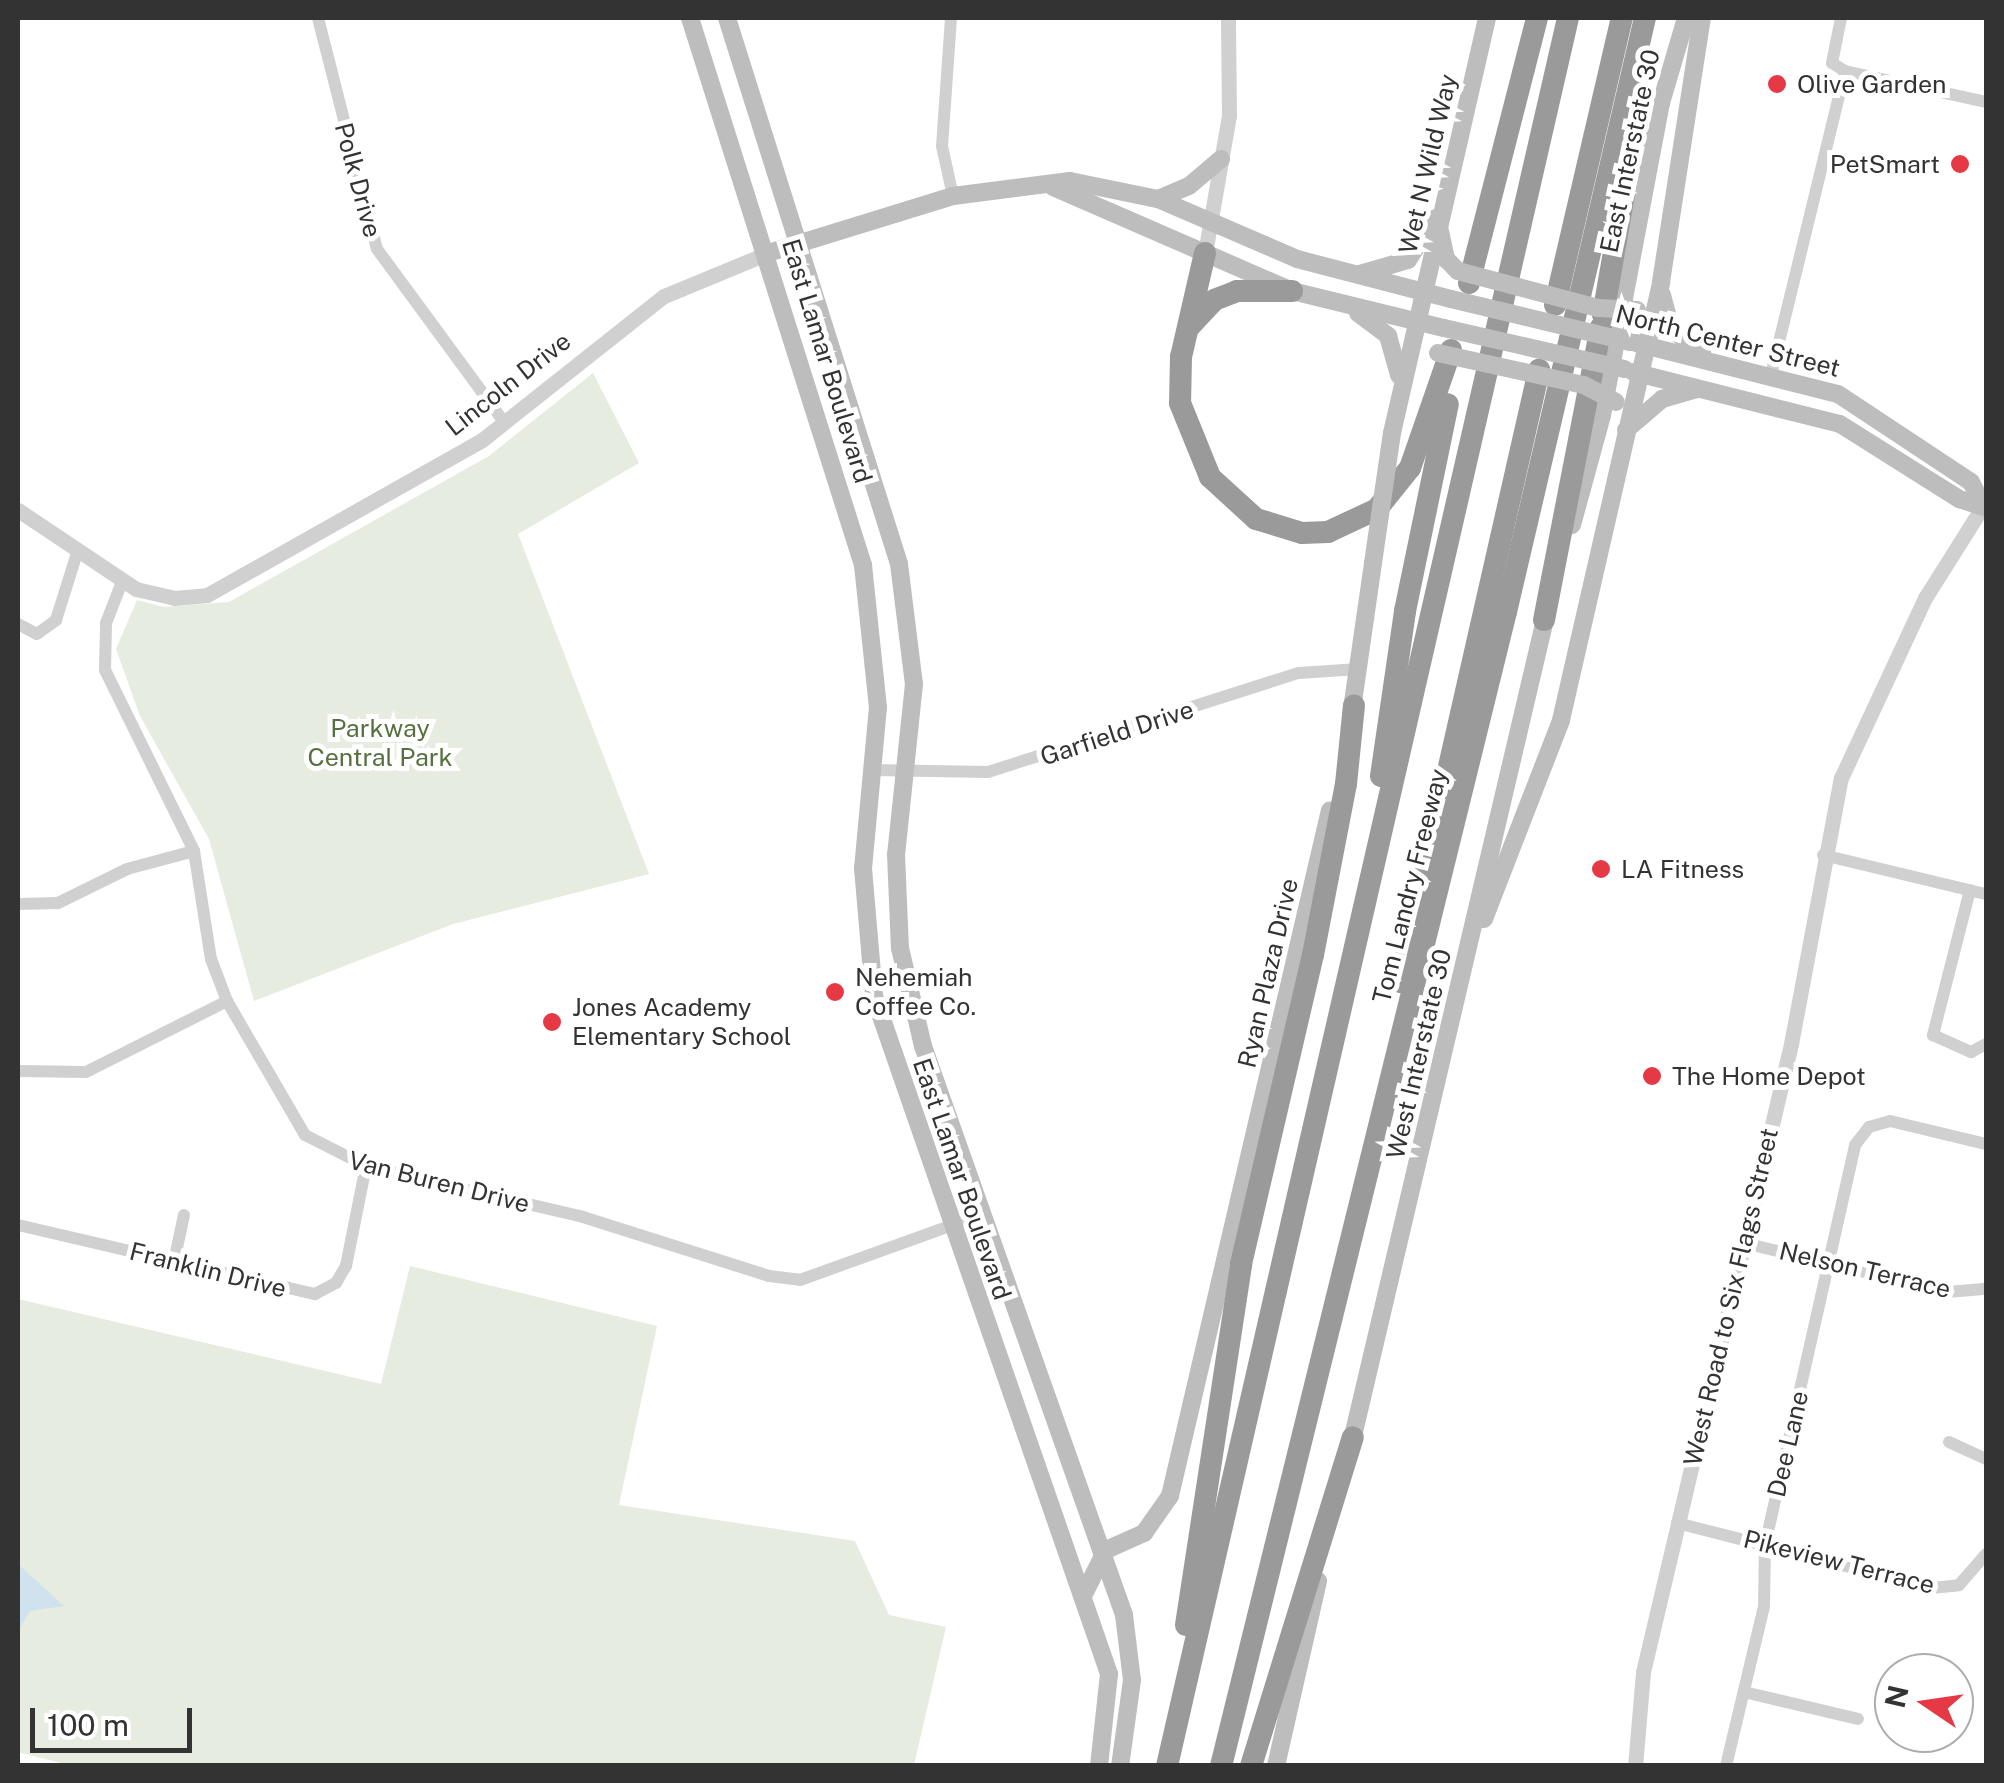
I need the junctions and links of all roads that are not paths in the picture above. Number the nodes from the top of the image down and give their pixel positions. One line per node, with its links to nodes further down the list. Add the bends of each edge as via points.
1 (318, 18): 42 (street, Polk Drive, via 377,248)
2 (690, 18): 25 (main road, East Lamar Boulevard)
3 (727, 18): 24 (main road, East Lamar Boulevard)
4 (951, 18): 19 (street, via 942,146)
5 (1228, 18): 17 (street, via 1232,76)
6 (1487, 18): 20 (main road, Wet N Wild Way)
7 (1536, 18): 28 (highway)
8 (1568, 18): 56 (highway, Tom Landry Freeway)
9 (1622, 18): 66 (highway, via 1422,867 1372,1106)
10 (1645, 18): 66 (highway, Tom Landry Freeway)
11 (1655, 18): 48 (highway)
12 (1686, 18): 38 (main road, East Interstate 30, via 1661,103)
13 (1702, 18): 29 (main road)
14 (1841, 18): 15 (street, via 1832,63)
15 (1845, 71): 16 (street); 39 (street)
16 (1986, 102)
17 (1220, 160): 21 (main road, via 1190,186); 22 (street)
18 (1053, 186): 19 (main road, Lincoln Drive); 21 (main road, Lincoln Drive, via 1089,183); 26 (main road, Lincoln Drive)
19 (953, 196): 24 (main road, Lincoln Drive)
20 (1446, 196): 23 (main road, Wet N Wild Way); 27 (main road, via 1408,260)
21 (1158, 199): 22 (main road, Lincoln Drive)
22 (1208, 221): 26 (street); 27 (main road, Lincoln Drive)
23 (1439, 226): 28 (main road, via 1446,259); 31 (main road, Wet N Wild Way)
24 (800, 243): 25 (main road, Lincoln Drive); 53 (main road, East Lamar Boulevard, via 899,564 914,684)
25 (768, 253): 42 (street, Lincoln Drive, via 642,310); 52 (main road, East Lamar Boulevard, via 863,565 877,670)
26 (1205, 253): 30 (main road, Lincoln Drive); 34 (highway)
27 (1350, 276): 31 (main road, Lincoln Drive)
28 (1466, 288): 29 (main road, bridge, via 1637,310); 31 (main road, North Center Street); 35 (main road, North Center Street, bridge); 36 (highway)
29 (1660, 289): 35 (main road); 37 (main road, via 1671,329)
30 (1292, 291): 32 (main road, Lincoln Drive); 34 (highway, via 1237,291 1214,300)
31 (1424, 292): 33 (main road, Wet N Wild Way)
32 (1345, 305): 33 (main road, Lincoln Drive); 40 (main road, via 1388,336)
33 (1417, 321): 36 (main road, North Center Street); 40 (main road, Ryan Plaza Drive)
34 (1188, 328): 36 (highway, via 1180,403 1197,457 1238,506 1302,533 1355,524 1402,482)
35 (1639, 343): 37 (main road, North Center Street); 38 (main road)
36 (1452, 344): 38 (main road, North Center Street, bridge); 40 (main road, via 1420,360); 43 (main road, bridge, via 1584,385 1616,402); 56 (highway)
37 (1719, 363): 39 (main road, North Center Street)
38 (1626, 366): 41 (main road, North Center Street); 43 (main road); 48 (main road, West Interstate 30)
39 (1772, 374): 44 (main road, North Center Street, via 1838,394 1888,422 1971,482)
40 (1402, 386): 50 (main road, Ryan Plaza Drive, bridge)
41 (1702, 388): 43 (main road, via 1662,399); 44 (main road, North Center Street, via 1840,424 1959,500)
42 (504, 424): 47 (street, Lincoln Drive, via 427,475 207,595 152,594)
43 (1626, 430): 60 (main road, via 1561,720)
44 (1985, 505): 55 (street, West Road to Six Flags Street, via 1942,566 1858,732)
45 (18, 510): 46 (street, Lincoln Drive)
46 (78, 553): 47 (street, Lincoln Drive); 49 (street, via 56,620 37,634)
47 (122, 582): 54 (street, Van Buren Drive, via 106,623 104,670)
48 (1544, 620): 60 (main road, West Interstate 30)
49 (18, 624)
50 (1359, 670): 51 (main road, Ryan Plaza Drive); 53 (street, Garfield Drive, via 1299,673 1004,768 971,775)
51 (1354, 705): 80 (main road, Ryan Plaza Drive, via 1170,1496 1144,1533); 87 (highway, via 1346,784 1312,956 1238,1283)
52 (872, 770): 53 (street, Garfield Drive); 70 (main road, East Lamar Boulevard, via 863,868 874,996)
53 (907, 772): 68 (main road, East Lamar Boulevard, via 896,854 900,948 923,1046)
54 (194, 851): 59 (street, via 127,869 58,904); 61 (street, Van Buren Drive, via 211,958)
55 (1823, 855): 57 (street); 71 (street, West Road to Six Flags Street, via 1791,1044)
56 (1366, 890): 87 (highway, Tom Landry Freeway)
57 (1970, 890): 58 (street); 62 (street, via 1932,1035 1970,1052)
58 (1986, 894)
59 (18, 904)
60 (1467, 961): 75 (main road, West Interstate 30)
61 (227, 1001): 63 (street, via 86,1072); 65 (street, Van Buren Drive, via 304,1135)
62 (1986, 1044)
63 (18, 1072)
64 (1986, 1144): 72 (street, Dee Lane, via 1890,1121 1869,1127 1855,1145)
65 (366, 1166): 70 (street, Van Buren Drive, via 582,1217 738,1272 800,1280); 73 (street, Franklin Drive, via 346,1266 325,1291 299,1292)
66 (1369, 1168): 88 (highway, Tom Landry Freeway)
67 (184, 1215): 73 (street)
68 (981, 1215): 70 (street, Van Buren Drive); 80 (main road, East Lamar Boulevard)
69 (18, 1225): 73 (street, Franklin Drive)
70 (951, 1227): 82 (main road, East Lamar Boulevard)
71 (1744, 1243): 72 (street, Nelson Terrace); 78 (street, West Road to Six Flags Street)
72 (1829, 1261): 74 (street, Nelson Terrace, via 1948,1292); 79 (street, Dee Lane)
73 (174, 1262)
74 (1986, 1289)
75 (1353, 1437): 89 (highway); 90 (main road, West Interstate 30)
76 (1950, 1442): 77 (street)
77 (1986, 1459)
78 (1677, 1523): 79 (street, Pikeview Terrace); 91 (street, West Road to Six Flags Street, via 1644,1672)
79 (1765, 1544): 81 (street, Pikeview Terrace, via 1947,1588 1969,1577); 83 (street, Dee Lane, via 1764,1606)
80 (1106, 1550): 82 (main road); 86 (main road, East Lamar Boulevard, via 1132,1680)
81 (1986, 1554)
82 (1083, 1596): 85 (main road, East Lamar Boulevard, via 1109,1674)
83 (1744, 1692): 84 (street); 92 (street, Dee Lane)
84 (1858, 1719)
85 (1100, 1766)
86 (1120, 1766)
87 (1167, 1766)
88 (1221, 1766)
89 (1251, 1766)
90 (1276, 1766)
91 (1636, 1766)
92 (1726, 1766)

